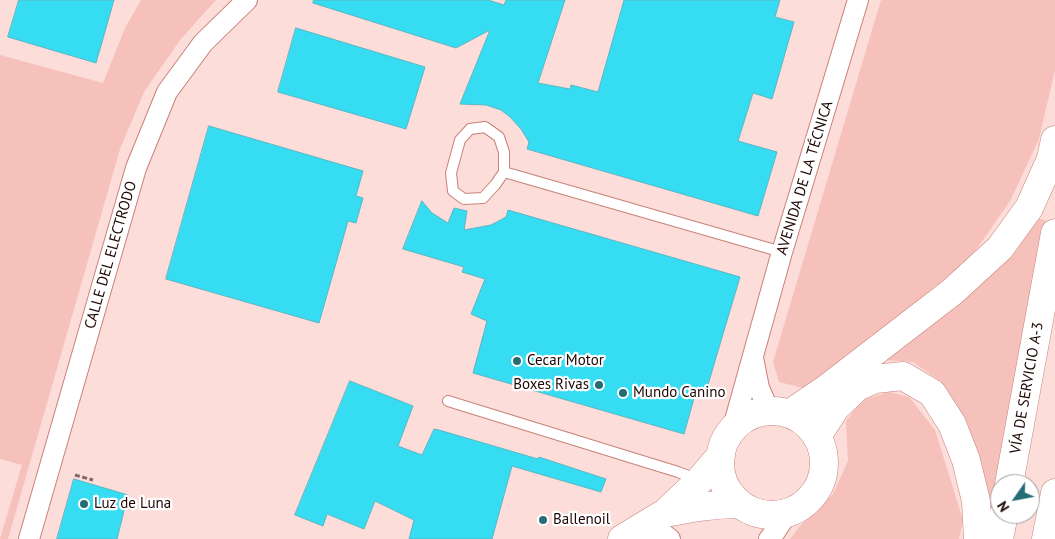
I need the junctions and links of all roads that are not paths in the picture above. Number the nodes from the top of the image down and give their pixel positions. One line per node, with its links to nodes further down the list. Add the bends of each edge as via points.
1 (247, 0): 19 (street, CALLE DEL ELECTRODO, via 203,43 167,92 136,168)
2 (858, 0): 6 (street, AVENIDA DE LA TÉCNICA)
3 (1055, 140): 9 (main road, via 1051,159 1028,208 1000,248 952,292 826,389)
4 (504, 172): 4 (lane, via 504,152 499,136 485,127 470,128 460,140 451,173 453,190 464,200 483,198); 6 (lane)
5 (1055, 232): 12 (main road, VÍA DE SERVICIO A-3)
6 (782, 252): 7 (street, AVENIDA DE LA TÉCNICA)
7 (752, 356): 9 (street, via 760,388); 11 (street, AVENIDA DE LA TÉCNICA)
8 (448, 401): 13 (lane)
9 (779, 412): 10 (main road, via 805,422); 11 (main road, via 755,414 742,421)
10 (817, 436): 16 (main road, via 823,451 821,482 802,507); 21 (main road, via 836,407 857,388 875,379 902,376 932,393 952,424 966,460 976,501)
11 (726, 443): 13 (main road); 15 (main road, via 720,469 724,482)
12 (1011, 474)
13 (699, 481): 18 (main road)
14 (1055, 493): 23 (main road)
15 (740, 504): 16 (main road, via 771,516); 18 (main road, via 692,508)
16 (787, 514): 20 (street)
17 (1002, 524): 22 (main road)
18 (650, 529)
19 (29, 539)
20 (769, 539)
21 (978, 539)
22 (999, 539)
23 (1046, 539)

